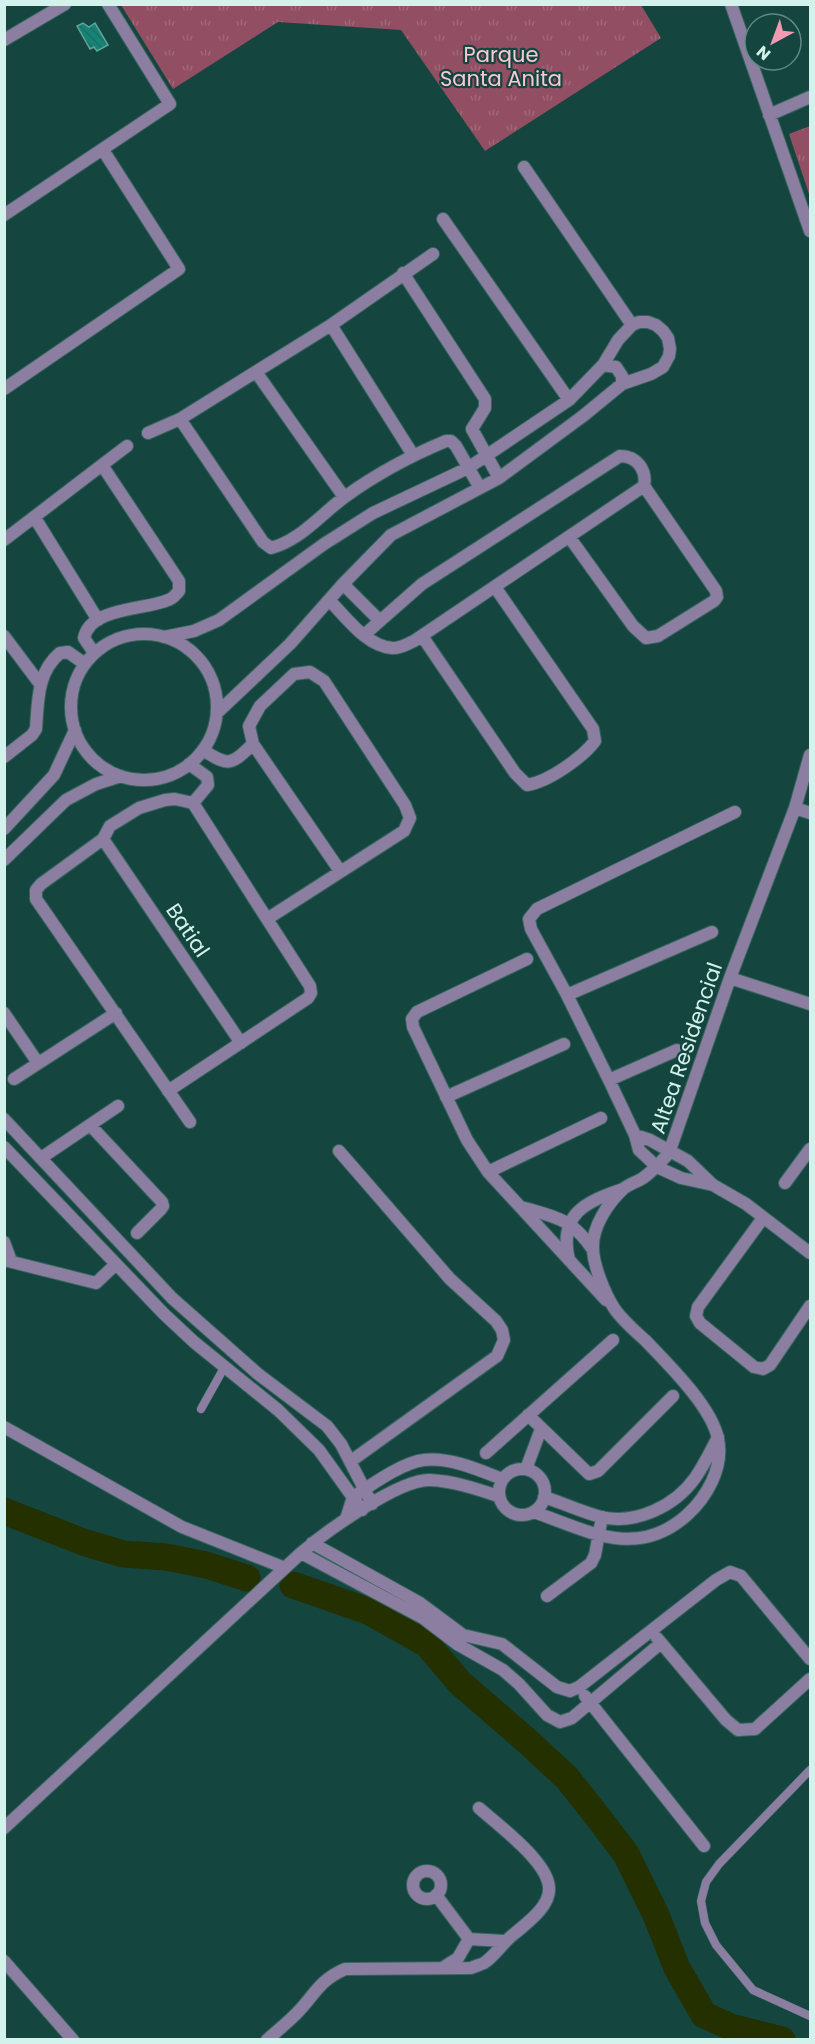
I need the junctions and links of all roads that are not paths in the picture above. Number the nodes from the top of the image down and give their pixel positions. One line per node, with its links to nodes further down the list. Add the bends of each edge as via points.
1 (65, 4): 4 (street)
2 (108, 4): 7 (street, via 170,104)
3 (731, 4): 6 (street)
4 (4, 40)
5 (810, 97): 6 (street)
6 (769, 114): 11 (street)
7 (103, 150): 9 (street); 19 (street, via 179,269)
8 (524, 167): 15 (street)
9 (4, 215)
10 (443, 219): 20 (street)
11 (810, 231)
12 (433, 254): 13 (street)
13 (403, 273): 14 (street); 24 (street, via 485,399 485,408 472,429)
14 (331, 325): 17 (street); 25 (street)
15 (632, 325): 16 (street); 18 (street, via 656,325 668,338 670,349 666,363 656,371)
16 (603, 365): 18 (street, via 616,368); 20 (street)
17 (256, 372): 21 (street); 31 (street)
18 (622, 384): 28 (street)
19 (4, 389)
20 (568, 400): 24 (street)
21 (180, 419): 22 (street); 31 (street, via 263,542 271,548 324,516)
22 (148, 433)
23 (127, 446): 26 (street)
24 (485, 454): 27 (street); 28 (street)
25 (413, 455): 27 (street, via 451,441); 31 (street)
26 (102, 465): 32 (street); 38 (street, via 179,581 179,591 170,600 120,610)
27 (468, 468): 30 (street); 43 (street, via 373,513 219,620 194,631)
28 (499, 478): 30 (street)
29 (644, 486): 33 (street); 33 (street, via 716,591 714,601 658,636 646,638 633,626); 39 (street, via 645,475 638,462 620,456 422,584)
30 (480, 488): 35 (street, via 392,535)
31 (344, 497)
32 (35, 518): 34 (street); 38 (street)
33 (570, 538): 36 (street)
34 (4, 540)
35 (343, 584): 37 (street); 39 (street)
36 (495, 587): 42 (street); 42 (street, via 593,729 595,741 587,751 539,783 527,785)
37 (329, 600): 40 (street); 47 (street, via 290,644)
38 (98, 620): 44 (street, via 84,638)
39 (379, 620): 40 (street)
40 (364, 635): 42 (street, via 392,648)
41 (4, 636): 46 (street)
42 (422, 636)
43 (164, 637): 44 (street, via 131,635); 47 (street, via 182,645 202,663 214,687)
44 (94, 653): 45 (street)
45 (85, 664): 46 (street, via 68,652 60,652 52,659); 48 (street, via 71,702)
46 (40, 684): 52 (street, via 36,729)
47 (217, 713): 50 (street)
48 (75, 730): 54 (street, via 89,754); 59 (street, via 54,775)
49 (253, 744): 50 (street, via 230,763); 62 (street); 62 (street, via 249,726 260,706 294,674 310,672 324,681 410,818 404,831)
50 (203, 750): 53 (street)
51 (810, 755): 56 (street, Altea Residencial)
52 (4, 757)
53 (189, 764): 54 (street, via 160,778); 55 (street, via 207,777 208,785)
54 (121, 776): 61 (street, via 66,800)
55 (193, 803): 60 (street, via 175,799 139,808 110,826); 63 (street)
56 (795, 808): 58 (street); 66 (street, Altea Residencial)
57 (735, 812): 67 (street, via 537,909 529,919 531,929)
58 (810, 813)
59 (4, 829)
60 (103, 839): 70 (street, via 40,884 36,899); 71 (street, Batial)
61 (4, 860)
62 (340, 871): 63 (street)
63 (267, 919): 71 (street, via 311,993)
64 (712, 932): 67 (street)
65 (526, 959): 78 (street, via 417,1012 412,1019)
66 (730, 978): 68 (street); 88 (street, Altea Residencial)
67 (567, 995): 76 (street)
68 (810, 1004)
69 (4, 1013): 74 (street)
70 (116, 1013): 74 (street); 77 (street)
71 (241, 1043): 77 (street)
72 (564, 1044): 78 (street)
73 (677, 1050): 76 (street)
74 (38, 1063): 75 (street)
75 (14, 1078)
76 (609, 1080): 84 (street)
77 (168, 1091): 82 (street)
78 (446, 1097): 93 (street)
79 (118, 1106): 83 (street)
80 (600, 1118): 93 (street)
81 (4, 1119): 86 (street)
82 (190, 1122)
83 (90, 1125): 90 (street); 100 (street, via 162,1202 161,1209)
84 (635, 1135): 88 (street); 92 (street, via 639,1150)
85 (4, 1147): 91 (street)
86 (32, 1148): 90 (street); 91 (street)
87 (339, 1151): 120 (street, via 450,1279 496,1321 504,1340 497,1356)
88 (669, 1153): 92 (street, Altea Residencial); 95 (street, via 688,1161)
89 (808, 1156): 94 (street)
90 (42, 1158): 111 (street, via 172,1298)
91 (18, 1161): 106 (street)
92 (657, 1167): 95 (street, via 681,1178); 96 (street, Altea Residencial)
93 (488, 1172): 97 (street)
94 (785, 1184)
95 (713, 1185): 98 (street)
96 (624, 1189): 99 (street, via 595,1198 581,1207); 102 (street, Altea Residencial, via 600,1220)
97 (519, 1206): 99 (street); 105 (street)
98 (763, 1218): 103 (street); 107 (street, via 698,1307 696,1316 762,1370 770,1365)
99 (569, 1224): 102 (street); 105 (street)
100 (137, 1233)
101 (4, 1242): 104 (street)
102 (593, 1250): 108 (street, Altea Residencial, via 600,1280)
103 (810, 1253)
104 (8, 1261): 106 (street, via 96,1283)
105 (569, 1262): 108 (street)
106 (116, 1264): 110 (street, via 165,1314)
107 (810, 1306)
108 (614, 1308): 118 (street, Altea Residencial, via 669,1364 703,1407)
109 (613, 1340): 115 (street)
110 (225, 1366): 112 (street); 114 (lane)
111 (258, 1374): 112 (street); 120 (street, via 327,1426)
112 (248, 1386): 125 (street, via 320,1450)
113 (673, 1396): 117 (street, via 598,1471 589,1474)
114 (201, 1408)
115 (528, 1415): 117 (street); 119 (street)
116 (4, 1427): 134 (street, via 182,1527)
117 (541, 1429): 121 (street)
118 (718, 1436): 129 (street, via 694,1480 675,1499 640,1516); 131 (street, via 720,1452 705,1496 675,1526 647,1538)
119 (486, 1453)
120 (351, 1461): 123 (street)
121 (525, 1469): 122 (street, via 508,1472); 126 (street, via 541,1479)
122 (502, 1479): 123 (street, via 471,1467 425,1460); 124 (street)
123 (365, 1489): 125 (street); 127 (street)
124 (498, 1496): 127 (street, via 429,1480 408,1484); 128 (street, via 508,1511 516,1515)
125 (353, 1497): 127 (street); 130 (street)
126 (544, 1497): 128 (street); 129 (street)
127 (367, 1507): 130 (street)
128 (534, 1512): 131 (street)
129 (602, 1517): 131 (street)
130 (346, 1518): 132 (street)
131 (599, 1535): 135 (street, via 591,1563)
132 (312, 1543): 133 (street); 140 (street, via 420,1604 463,1635 502,1644 557,1687 570,1691)
133 (301, 1553): 134 (street); 141 (street, via 423,1617 457,1644 502,1670 547,1715 560,1722 572,1718)
134 (285, 1569): 144 (street)
135 (547, 1596)
136 (651, 1631): 137 (street); 138 (street, via 730,1572 741,1576); 140 (street)
137 (661, 1643): 139 (street, via 738,1730 755,1729); 141 (street)
138 (810, 1659)
139 (810, 1679)
140 (579, 1687): 141 (street)
141 (589, 1702): 145 (street)
142 (810, 1770): 151 (lane, via 719,1864 706,1882 701,1901 705,1923 716,1945 753,1990)
143 (479, 1808): 148 (street, via 534,1857 550,1887 546,1902 531,1921)
144 (4, 1828)
145 (704, 1846)
146 (436, 1895): 147 (street)
147 (469, 1939): 148 (street); 150 (street, via 458,1958)
148 (504, 1941): 150 (street, via 484,1963 471,1968)
149 (4, 1961): 152 (street)
150 (444, 1967): 153 (street, via 345,1969 319,1985 297,2013)
151 (810, 2016)
152 (73, 2040)
153 (267, 2040)

